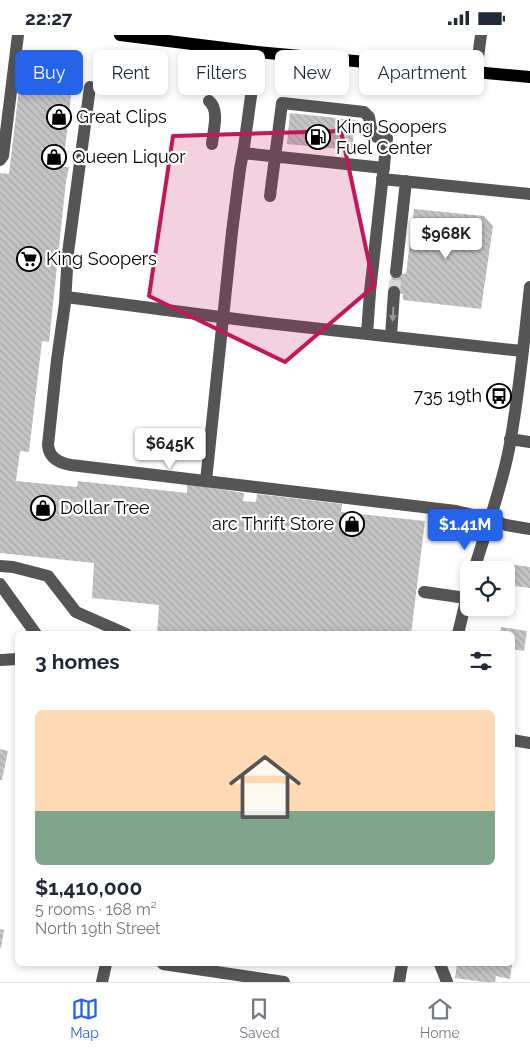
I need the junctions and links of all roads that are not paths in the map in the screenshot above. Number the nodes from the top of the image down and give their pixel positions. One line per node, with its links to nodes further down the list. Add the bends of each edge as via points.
1 (18, 35): 16 (street)
2 (120, 35): 4 (main road)
3 (481, 35): 5 (street)
4 (241, 50)
5 (479, 50)
6 (265, 53): 7 (main road)
7 (359, 61)
8 (484, 73): 9 (main road)
9 (530, 77)
10 (90, 87): 26 (street, via 68,253)
11 (251, 95): 14 (street)
12 (209, 101): 13 (street, via 216,112)
13 (212, 144)
14 (243, 153): 15 (street); 28 (street)
15 (275, 156): 17 (street); 17 (street, via 282,103 364,112 370,120 372,134 387,138); 20 (street)
16 (0, 160)
17 (383, 173): 18 (street); 21 (street)
18 (406, 181): 19 (street); 22 (street)
19 (530, 194)
20 (270, 196)
21 (374, 256): 22 (street); 29 (street)
22 (397, 259): 23 (street)
23 (396, 273)
24 (530, 287): 27 (street)
25 (394, 292): 30 (street, one-way to 30)
26 (66, 297): 28 (street); 34 (street, via 48,445 52,457 71,465)
27 (529, 311): 31 (street)
28 (223, 318): 29 (street); 34 (street)
29 (367, 334): 30 (street)
30 (391, 336): 31 (street)
31 (522, 351): 32 (street)
32 (510, 439): 33 (street); 35 (street)
33 (530, 442)
34 (206, 481): 35 (street, via 416,505)
35 (490, 519): 36 (street); 37 (street)
36 (530, 529)
37 (477, 561)
38 (0, 566): 44 (street, via 48,576 76,612)
39 (0, 584): 43 (street)
40 (424, 592): 41 (street)
41 (460, 593)
42 (462, 616): 45 (street)
43 (34, 631)
44 (119, 631)
45 (459, 631)
46 (15, 659): 47 (street)
47 (0, 660)
48 (515, 740): 49 (street)
49 (530, 743)
50 (106, 966): 54 (street)
51 (176, 966): 55 (street)
52 (402, 966): 56 (street)
53 (441, 966): 57 (street)
54 (102, 982)
55 (284, 982)
56 (399, 982)
57 (447, 982)

